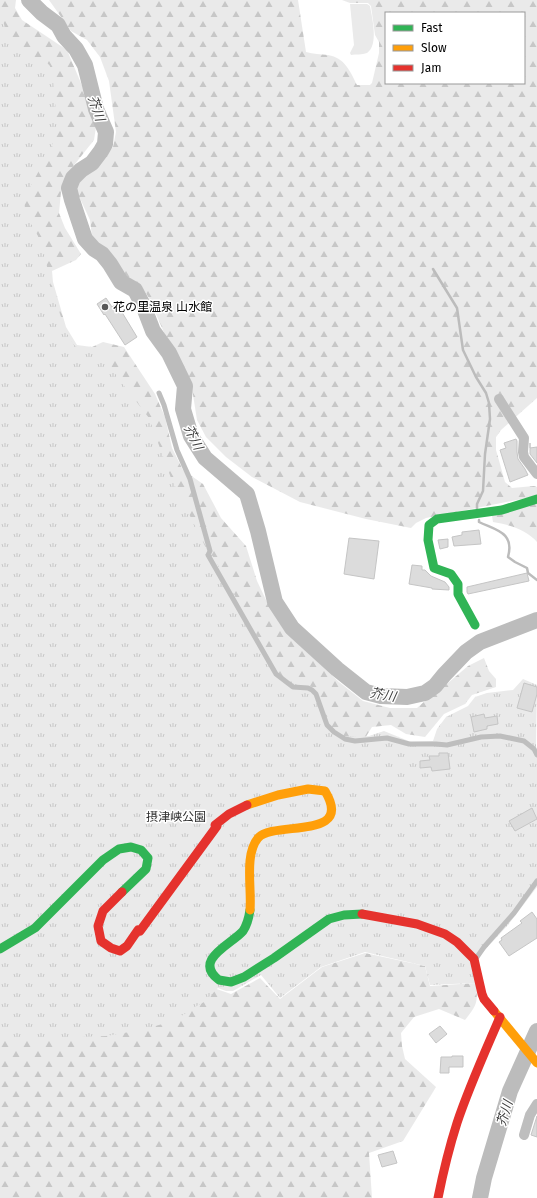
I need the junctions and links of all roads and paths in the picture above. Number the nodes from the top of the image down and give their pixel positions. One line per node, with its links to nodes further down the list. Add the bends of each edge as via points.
1 (158, 393): 6 (lane, via 177,450 190,479 207,536 210,551 208,555 276,674 293,687 312,690 328,725 334,732 345,739 387,738 409,744 447,745 481,737 500,736 524,741)
2 (499, 399): 3 (street, via 524,438 524,458)
3 (537, 474)
4 (537, 499): 5 (street, via 511,508 437,519 428,526 434,568 450,574 458,584 458,594)
5 (475, 625)
6 (537, 755)
7 (537, 881): 9 (lane)
8 (0, 949): 9 (street, via 35,928 103,860 119,849 131,847 141,850 148,858 146,869 103,911 98,926 101,941 111,948 120,950 127,946 138,930 140,931 217,826 215,825 245,806 278,795 308,789 325,791 331,801 332,812 326,821 317,826 268,831 259,837 252,847 250,914 247,925 211,959 211,969 215,977 223,982 236,982 324,922 337,916 352,914 404,921 428,928 457,942)
9 (475, 959): 10 (street, via 482,995)
10 (500, 1017): 11 (street); 12 (street)
11 (508, 1029): 12 (street, via 500,1029); 13 (street)
12 (493, 1033): 16 (street, via 457,1123)
13 (537, 1063)
14 (537, 1104): 15 (street, via 530,1115)
15 (524, 1135)
16 (438, 1198)

